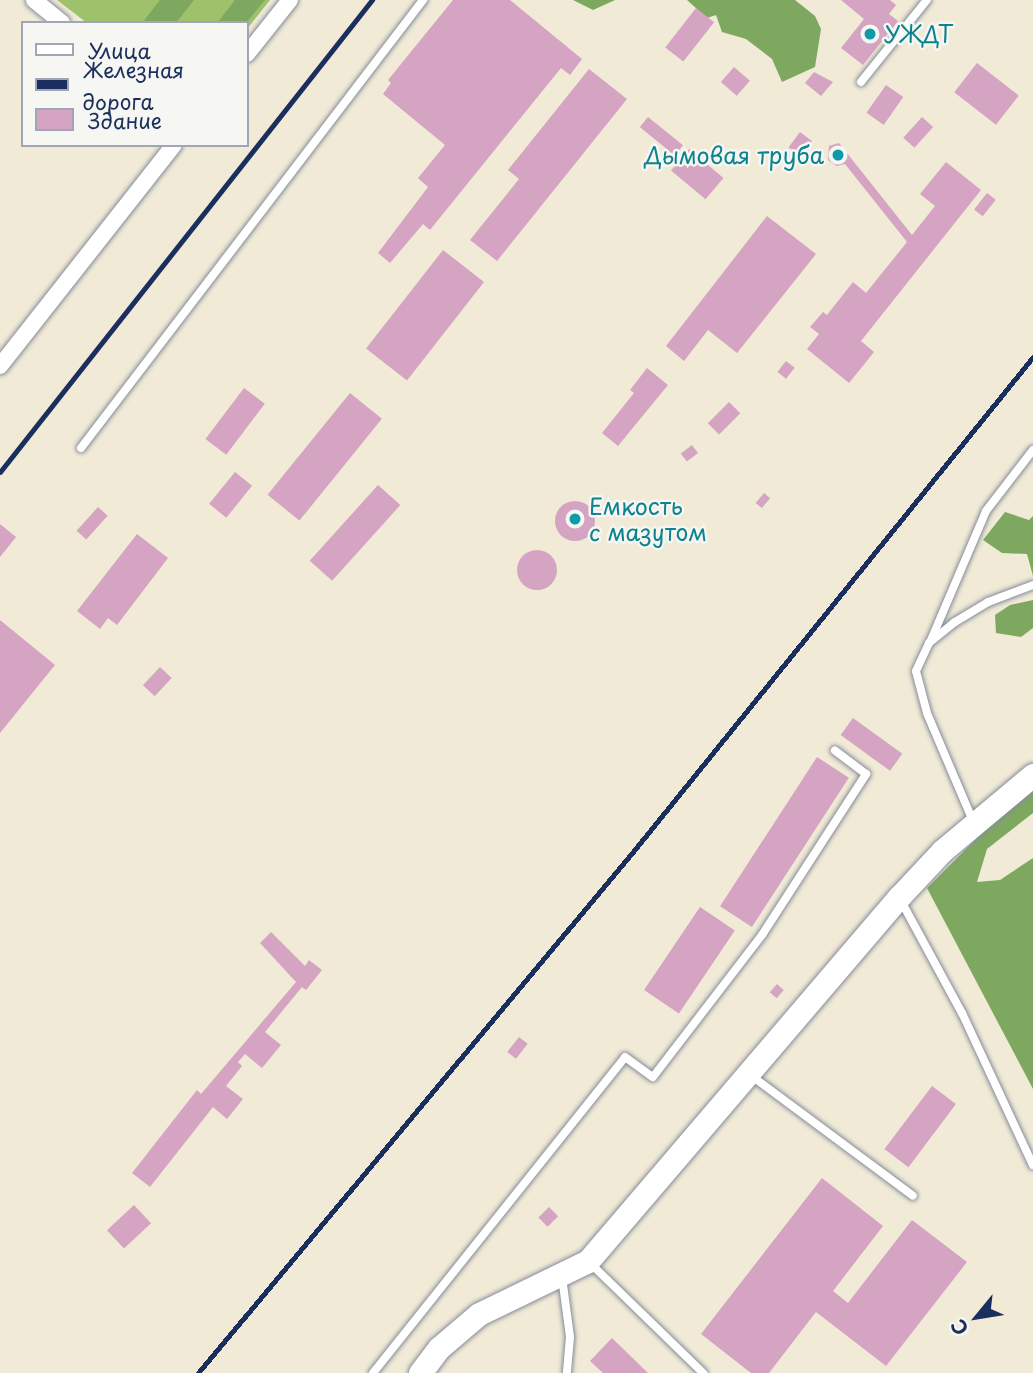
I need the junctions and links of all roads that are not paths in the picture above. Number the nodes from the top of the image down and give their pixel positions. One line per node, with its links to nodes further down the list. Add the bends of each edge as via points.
1 (33, 0): 5 (street)
2 (290, 0): 6 (street)
3 (423, 0): 10 (lane)
4 (927, 0): 7 (lane)
5 (59, 21)
6 (248, 53)
7 (860, 82)
8 (172, 147): 9 (street)
9 (0, 366)
10 (81, 448)
11 (1033, 450): 13 (lane, via 986,511)
12 (1033, 585): 13 (lane, via 988,602)
13 (929, 643): 16 (lane, via 916,671 927,713)
14 (835, 751): 23 (lane, via 866,774 762,935 653,1077 625,1057)
15 (1033, 775): 16 (street)
16 (974, 823): 17 (street)
17 (899, 897): 18 (street); 19 (lane, via 962,1013)
18 (749, 1074): 20 (lane); 21 (street)
19 (1033, 1165)
20 (913, 1196)
21 (588, 1261): 22 (street); 26 (lane)
22 (562, 1277): 24 (street, via 479,1314 439,1348); 25 (lane, via 570,1337)
23 (373, 1373)
24 (420, 1373)
25 (567, 1373)
26 (703, 1373)

